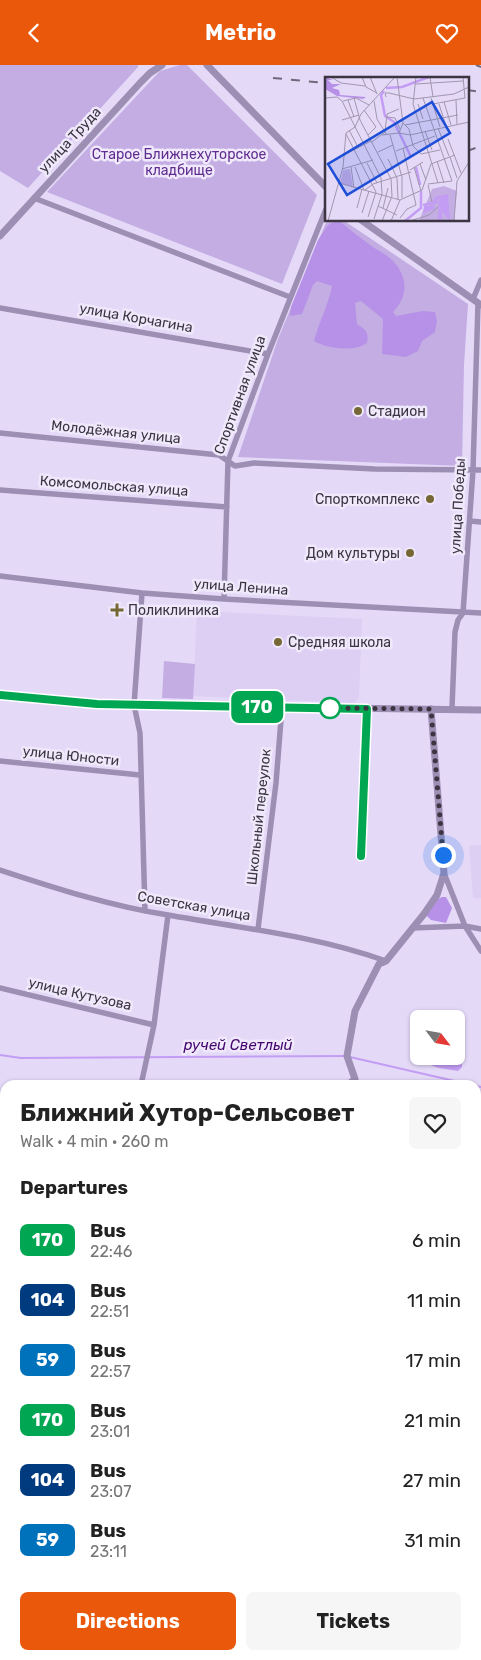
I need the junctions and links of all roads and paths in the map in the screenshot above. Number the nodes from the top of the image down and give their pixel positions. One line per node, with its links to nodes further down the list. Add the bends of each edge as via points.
1 (162, 65): 4 (street, улица Труда, via 140,83)
2 (207, 65): 3 (street)
3 (325, 186)
4 (34, 197): 7 (street, улица Труда); 9 (street)
5 (325, 211): 9 (street, Спортивная улица)
6 (362, 221): 10 (street)
7 (0, 236)
8 (481, 280): 10 (street)
9 (290, 297): 12 (street, Спортивная улица)
10 (478, 302): 15 (street, улица Победы)
11 (0, 308): 12 (street, улица Корчагина)
12 (268, 354): 14 (street, Спортивная улица)
13 (0, 433): 14 (street, Молодёжная улица, via 219,455)
14 (228, 461): 15 (street, Молодёжная улица, via 235,466 254,463); 18 (street, Спортивная улица)
15 (473, 470): 16 (street); 19 (street, улица Победы)
16 (481, 470)
17 (0, 490): 18 (street, Комсомольская улица)
18 (227, 507): 23 (street, Спортивная улица)
19 (470, 521): 20 (street); 24 (street, улица Победы)
20 (481, 522)
21 (0, 576): 22 (street, улица Ленина)
22 (142, 593): 23 (street, улица Ленина); 27 (street)
23 (224, 599): 24 (street, улица Ленина)
24 (464, 613): 25 (street, улица Ленина); 29 (street, улица Победы, via 455,632)
25 (481, 613)
26 (0, 695): 27 (street)
27 (134, 705): 28 (street); 34 (street, via 140,733)
28 (282, 707): 30 (street); 42 (street, Школьный переулок)
29 (452, 708): 31 (street); 32 (street)
30 (367, 709): 31 (street); 35 (street)
31 (431, 709): 37 (street)
32 (481, 710)
33 (0, 761): 34 (street, улица Юности)
34 (140, 775): 38 (street)
35 (361, 856)
36 (0, 870): 38 (street, Советская улица, via 68,893)
37 (444, 873): 40 (street); 41 (street, via 437,895)
38 (144, 911): 39 (street, Советская улица)
39 (168, 915): 42 (street, Советская улица); 47 (street)
40 (465, 926): 41 (street); 43 (street); 44 (street)
41 (412, 927): 45 (street)
42 (258, 929): 45 (street, Советская улица, via 349,949)
43 (481, 929)
44 (481, 951)
45 (386, 961): 49 (street, via 379,964 355,1011 347,1056)
46 (0, 988): 47 (street, улица Кутузова)
47 (154, 1025): 48 (street)
48 (142, 1080)
49 (357, 1080)

